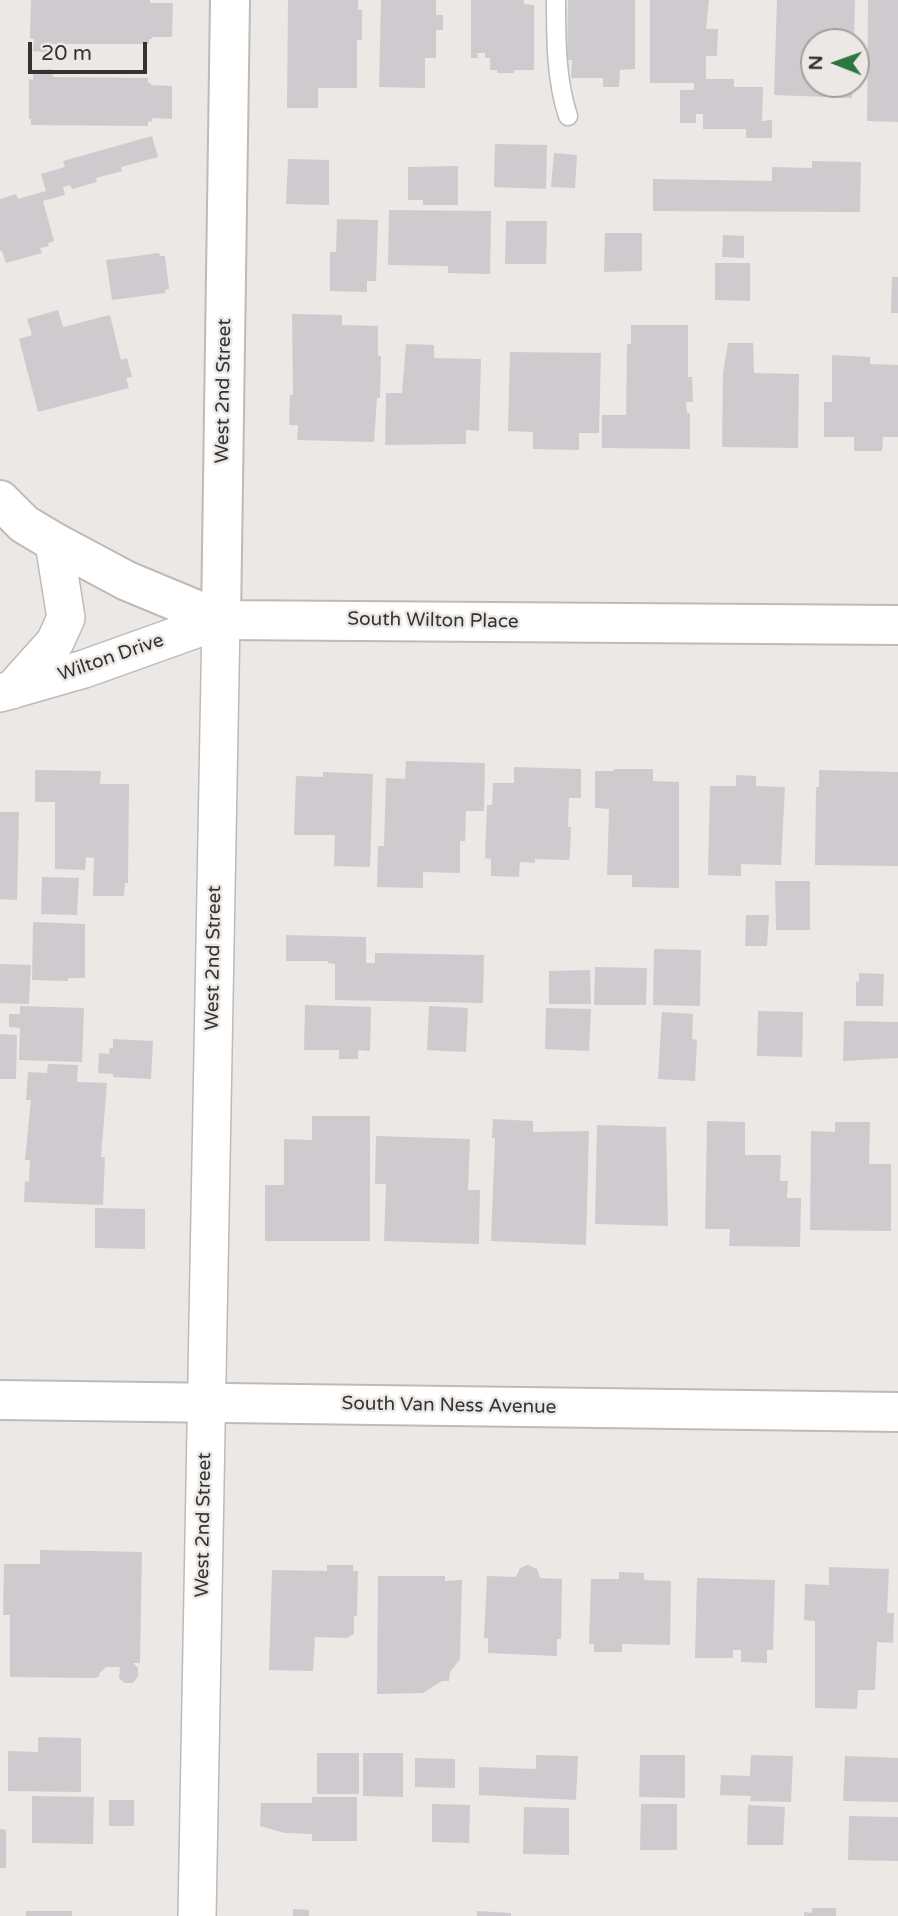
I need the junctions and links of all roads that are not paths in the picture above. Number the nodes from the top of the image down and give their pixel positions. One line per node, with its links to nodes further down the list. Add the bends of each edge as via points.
1 (230, 0): 6 (street, West 2nd Street)
2 (556, 0): 3 (lane, via 558,72)
3 (568, 116)
4 (0, 500): 5 (street, South Wilton Place, via 24,524)
5 (54, 542): 6 (street, South Wilton Place, via 127,581); 8 (street, via 66,618 55,642)
6 (221, 620): 7 (street, South Wilton Place); 8 (street, Wilton Drive); 10 (street, West 2nd Street)
7 (898, 625)
8 (6, 692)
9 (0, 1400): 10 (street, South Van Ness Avenue)
10 (206, 1402): 11 (street, South Van Ness Avenue); 12 (street, West 2nd Street)
11 (898, 1412)
12 (197, 1916)

